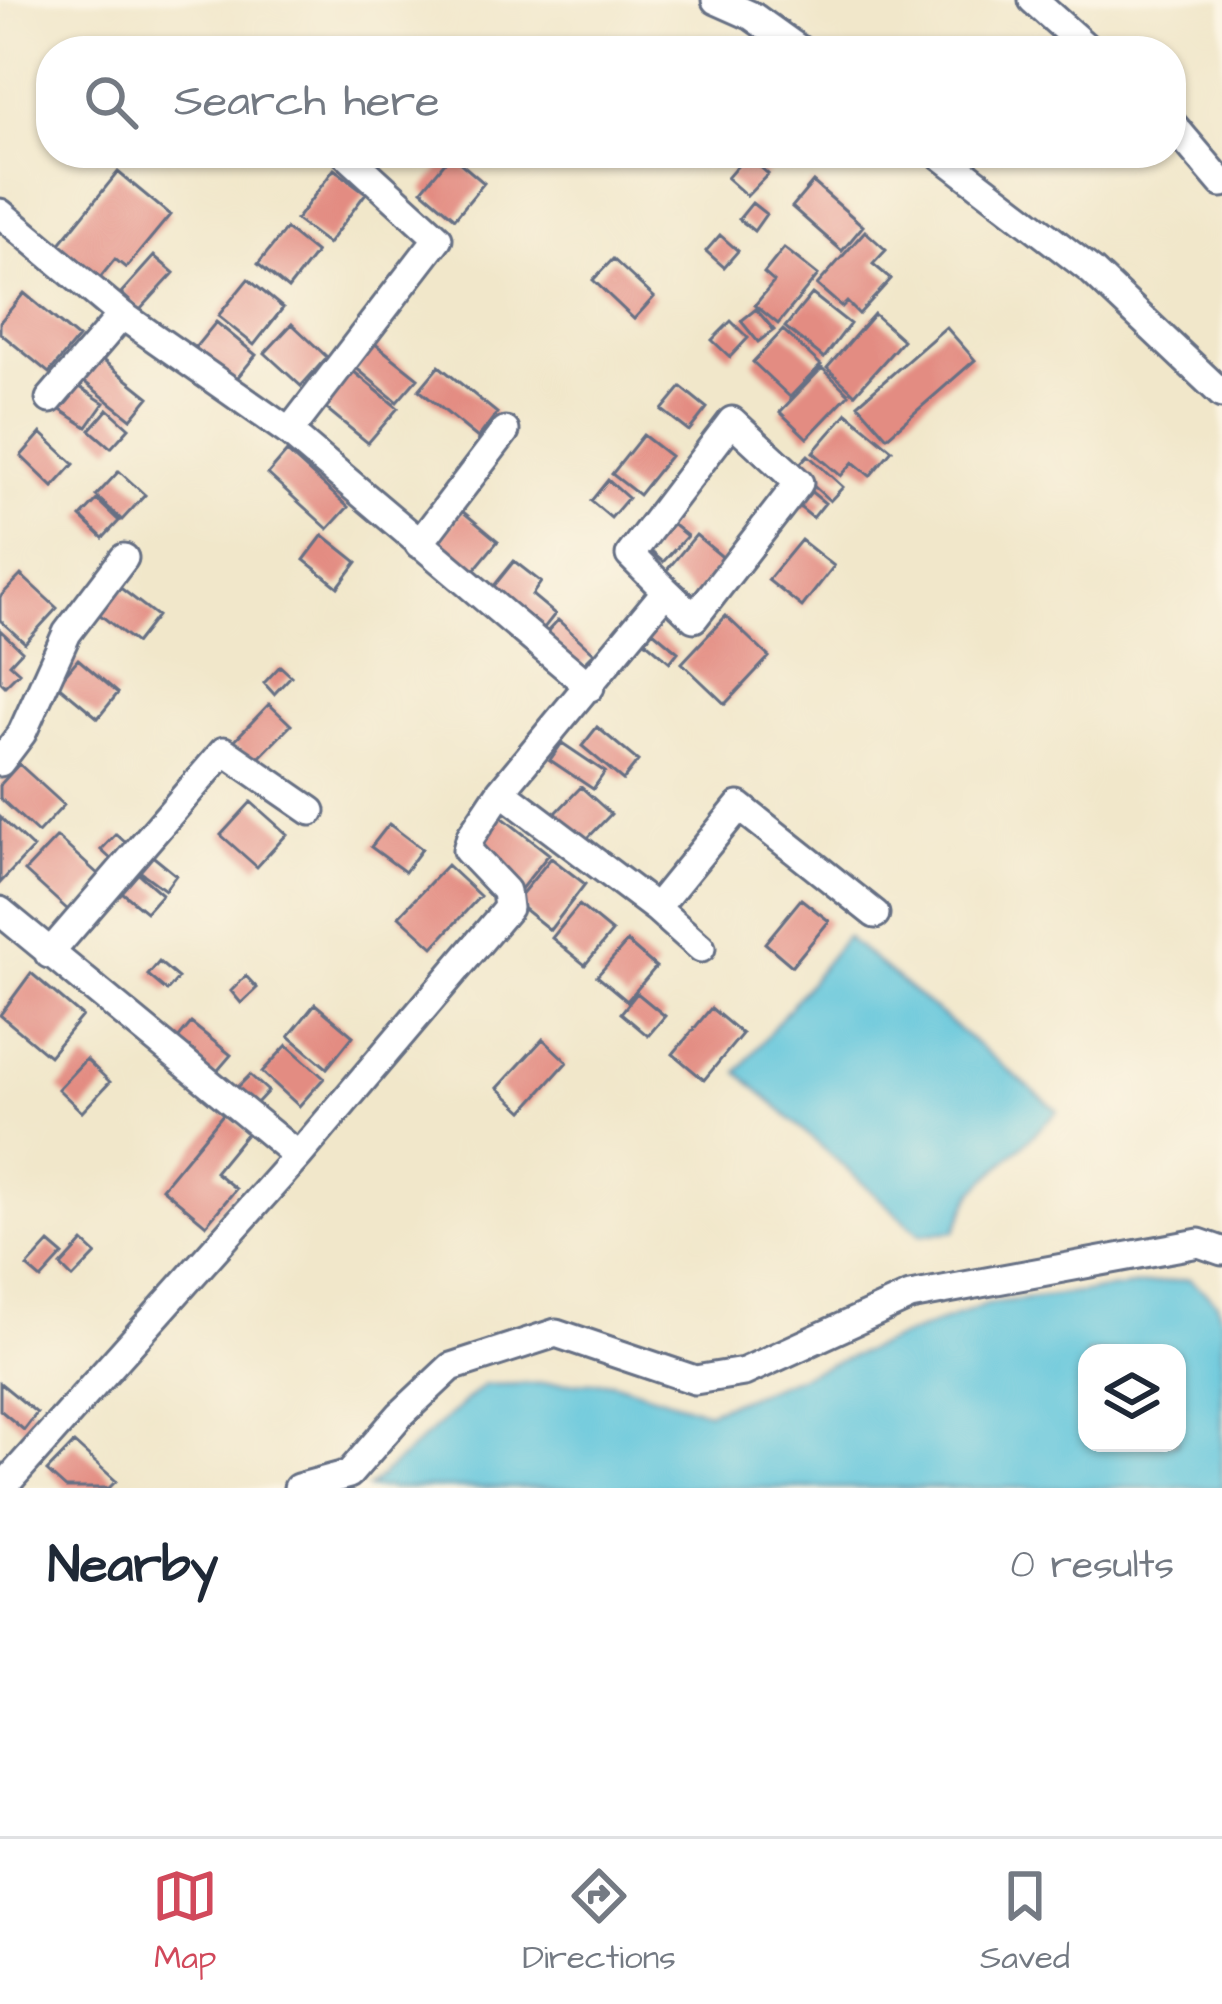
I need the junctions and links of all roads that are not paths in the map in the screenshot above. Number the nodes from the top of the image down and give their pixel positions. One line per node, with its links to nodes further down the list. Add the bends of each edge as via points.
1 (716, 0): 3 (street)
2 (1034, 0): 4 (street)
3 (779, 36)
4 (1074, 36)
5 (1186, 141): 8 (street)
6 (361, 168): 14 (street, via 438,238)
7 (958, 168): 11 (street, via 1092,271)
8 (1222, 183)
9 (0, 212): 10 (street)
10 (122, 315): 12 (street); 14 (street)
11 (1222, 394)
12 (50, 399)
13 (505, 431): 15 (street)
14 (289, 432): 15 (street)
15 (419, 544): 18 (street)
16 (124, 558): 19 (street, via 67,634 22,733)
17 (666, 592): 17 (street, via 630,555 732,421 799,483 694,618); 18 (street)
18 (590, 687): 20 (street)
19 (0, 762)
20 (501, 791): 22 (street); 27 (street, via 467,850 506,891 508,908)
21 (311, 811): 26 (street, via 224,751)
22 (656, 908): 24 (street, via 739,806); 25 (street)
23 (0, 910): 26 (street)
24 (875, 914)
25 (700, 948)
26 (49, 954): 27 (street)
27 (298, 1156): 29 (street)
28 (1222, 1251): 30 (street, via 1199,1243 910,1297 743,1372 694,1380 556,1333 451,1367 349,1474)
29 (2, 1488)
30 (298, 1488)

